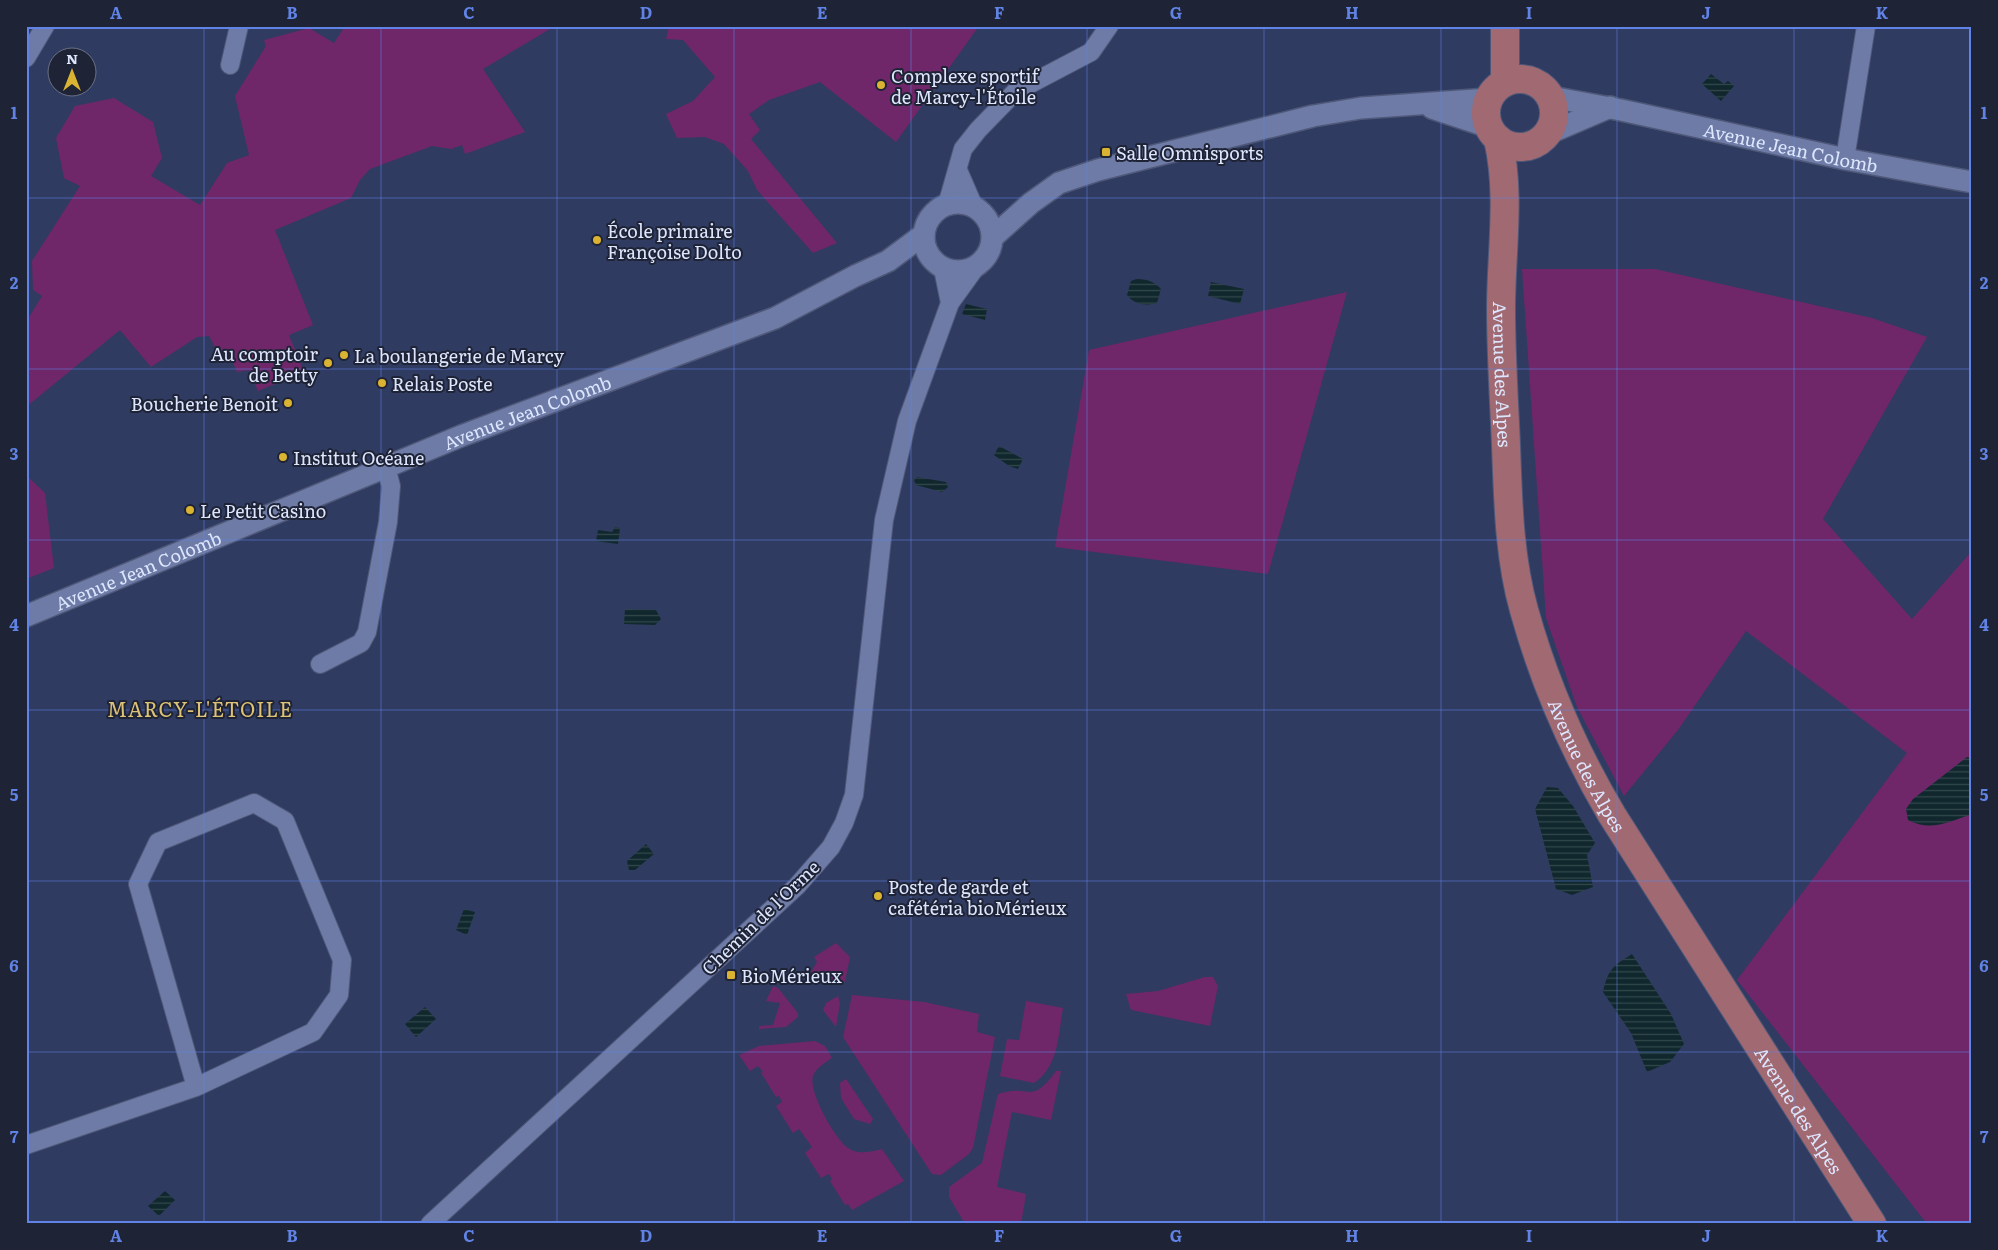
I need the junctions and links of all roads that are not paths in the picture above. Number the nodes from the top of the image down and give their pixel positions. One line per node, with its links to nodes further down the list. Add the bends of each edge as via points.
1 (45, 26): 6 (street)
2 (239, 26): 7 (street)
3 (1109, 26): 15 (street, via 1091,52 1015,92 963,149)
4 (1866, 26): 14 (street)
5 (1506, 32): 8 (main road)
6 (26, 58)
7 (230, 65)
8 (1507, 86): 9 (main road, via 1536,82); 10 (street); 12 (main road, via 1486,118)
9 (1551, 97): 11 (street, Avenue Jean Colomb); 13 (main road, via 1555,116)
10 (1417, 104): 12 (street); 17 (street, via 1313,116 1109,168 1059,183)
11 (1610, 107): 13 (street); 14 (street, Avenue Jean Colomb)
12 (1494, 133): 13 (main road, via 1508,145 1518,147); 22 (main road, Avenue des Alpes, via 1504,166)
13 (1538, 140): 22 (main road, Avenue des Alpes, via 1521,169)
14 (1845, 159): 16 (street, Avenue Jean Colomb)
15 (958, 170): 18 (street); 19 (street)
16 (1972, 182)
17 (1031, 203): 19 (street); 21 (street)
18 (947, 205): 19 (street, via 956,203); 20 (street, via 930,216)
19 (979, 210): 21 (street, via 992,229)
20 (923, 234): 23 (street, Avenue Jean Colomb); 24 (street, via 928,256)
21 (992, 237): 25 (street, via 991,249)
22 (1504, 239): 33 (main road, Avenue des Alpes, via 1501,307 1509,520 1524,609 1543,669 1589,777)
23 (888, 261): 24 (street, Avenue Jean Colomb); 27 (street, Avenue Jean Colomb, via 775,318 469,433)
24 (939, 266): 25 (street, via 954,272); 26 (street)
25 (976, 267): 26 (street, Chemin de l'Orme)
26 (950, 303): 32 (street, Chemin de l'Orme, via 907,421 884,520 854,795 831,848 797,886)
27 (386, 468): 28 (street, Avenue Jean Colomb); 29 (street, via 391,486 388,522 367,632 361,643)
28 (26, 616)
29 (320, 664)
30 (196, 1087): 30 (street, via 313,1032 339,996 342,960 285,821 254,803 158,842 138,884); 31 (street)
31 (26, 1145)
32 (430, 1224)
33 (1872, 1224)

